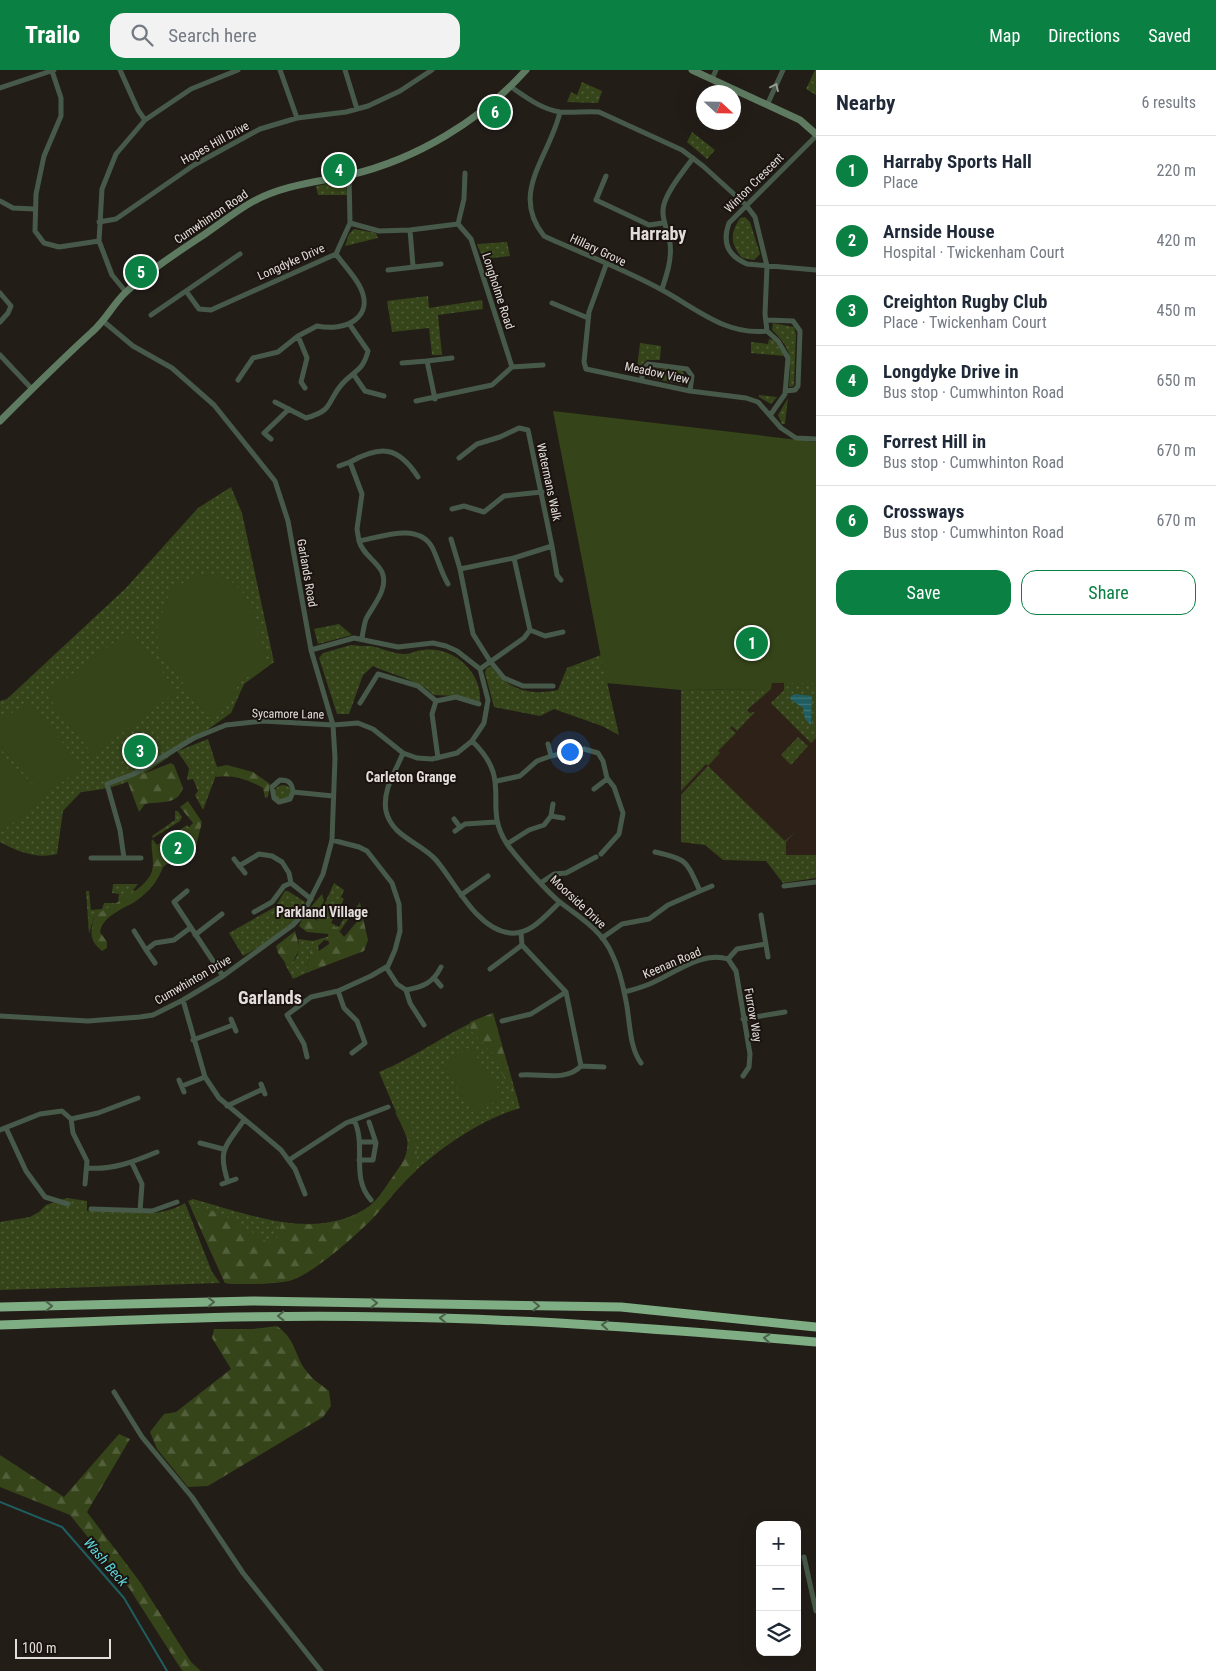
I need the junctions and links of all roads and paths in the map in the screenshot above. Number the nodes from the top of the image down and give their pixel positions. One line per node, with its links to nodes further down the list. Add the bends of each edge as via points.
1 (53, 70): 13 (street); 26 (street, via 61,98 61,116 44,156)
2 (120, 70): 18 (street)
3 (238, 70): 18 (street, via 191,89)
4 (280, 70): 17 (street)
5 (345, 70): 15 (street)
6 (432, 70): 15 (street, Hopes Hill Drive, via 400,90)
7 (526, 70): 12 (street, Cumwhinton Road)
8 (692, 70): 11 (street)
9 (716, 70): 11 (street)
10 (783, 70): 14 (street, one-way to 10)
11 (712, 79): 14 (street)
12 (511, 87): 16 (street, via 543,107); 22 (street, Cumwhinton Road, via 456,129 424,148 395,162)
13 (0, 88)
14 (768, 104): 19 (street, via 800,120)
15 (357, 109): 17 (street, Hopes Hill Drive)
16 (560, 112): 20 (street, via 599,112); 36 (street, Hillary Grove, via 531,185 529,204 534,223 544,236)
17 (297, 118): 27 (street, Hopes Hill Drive, via 260,129 233,142 194,164 116,219)
18 (145, 120): 27 (street, via 116,154 102,189)
19 (816, 135): 25 (street, Winton Crescent)
20 (693, 158): 25 (street); 30 (street, via 664,203)
21 (465, 173): 29 (street, via 464,199)
22 (349, 175): 28 (street, Longdyke Drive); 43 (street, Cumwhinton Road, via 299,183 253,201)
23 (606, 176): 30 (street, via 596,200 649,225)
24 (0, 201): 26 (street, via 13,208)
25 (746, 205): 38 (street, via 755,217); 38 (street, Winton Crescent, via 729,222 726,243 738,260)
26 (34, 209): 32 (street, via 36,231 44,243 59,247)
27 (99, 222): 32 (street)
28 (350, 223): 31 (street, via 380,230); 34 (street, Longdyke Drive)
29 (458, 224): 31 (street); 59 (street, Longholme Road, via 471,239)
30 (663, 224): 41 (street, via 670,243 670,264)
31 (410, 230): 37 (street)
32 (99, 242): 43 (street, via 112,275)
33 (240, 254): 42 (street)
34 (336, 254): 42 (street, Longdyke Drive, via 211,310 199,309); 51 (street, via 360,286 364,302 360,316)
35 (441, 264): 37 (street)
36 (606, 265): 41 (street, Hillary Grove); 47 (street, Meadow View)
37 (412, 266): 39 (street)
38 (767, 266): 40 (street, Winton Crescent); 48 (street, via 764,314)
39 (388, 270)
40 (816, 270)
41 (662, 289): 52 (street, Hillary Grove, via 714,321 743,331)
42 (186, 291): 46 (street)
43 (126, 292): 49 (street, Cumwhinton Road)
44 (0, 293): 50 (street, via 11,306)
45 (552, 303): 47 (street)
46 (151, 315)
47 (588, 318): 61 (street, Meadow View, via 586,369)
48 (767, 320): 52 (street); 66 (street, via 793,322 800,331 798,386 796,390)
49 (103, 321): 64 (street, Cumwhinton Road); 92 (street, Garlands Road, via 133,346 172,368 214,405 275,482 288,521)
50 (0, 322)
51 (350, 325): 53 (street, via 317,326); 60 (street, via 368,351 365,365)
52 (767, 331): 66 (street, via 778,341 788,358)
53 (298, 336): 62 (street, via 278,352 253,358); 63 (street, via 307,358 301,382)
54 (0, 355): 64 (street)
55 (452, 358): 56 (street)
56 (427, 361): 57 (street); 68 (street)
57 (402, 363)
58 (544, 365): 59 (street)
59 (512, 367): 68 (street, via 492,385)
60 (354, 375): 67 (street, via 365,391); 71 (street, via 341,385 329,407 319,415 306,418)
61 (642, 379): 65 (street, Meadow View); 65 (street, via 642,370 648,364 687,368 692,376)
62 (238, 380)
63 (305, 388)
64 (32, 389): 73 (street, Cumwhinton Road)
65 (690, 391): 72 (street, Meadow View, via 746,398 758,402)
66 (785, 391): 72 (street)
67 (384, 396)
68 (435, 399): 70 (street)
69 (275, 402): 71 (street)
70 (416, 402)
71 (289, 409): 74 (street, via 264,433)
72 (771, 414): 75 (street, Meadow View, via 781,428 796,438)
73 (0, 421)
74 (271, 439)
75 (816, 439)
76 (459, 458): 80 (street, Watermans Walk, via 477,444 519,428 528,430)
77 (350, 462): 78 (street); 79 (street, via 372,451 389,451 401,457); 83 (street, via 362,494 356,529)
78 (339, 466)
79 (418, 477)
80 (542, 492): 81 (street, via 504,496 484,512 464,506); 84 (street, Watermans Walk)
81 (452, 509)
82 (451, 539): 86 (street)
83 (359, 541): 88 (street, via 403,533 420,535 432,547); 91 (street, via 384,580 380,595 366,620)
84 (552, 546): 85 (street); 87 (street, Watermans Walk, via 557,575)
85 (514, 558): 86 (street); 89 (street)
86 (460, 569): 93 (street, via 473,634)
87 (561, 580)
88 (448, 584)
89 (530, 630): 90 (street, via 545,636); 93 (street, via 524,638)
90 (563, 632)
91 (362, 638): 92 (street); 94 (street, via 398,646 433,643 446,646)
92 (311, 650): 99 (street, Garlands Road)
93 (490, 661): 94 (street); 95 (street, via 504,678 523,686)
94 (480, 669): 100 (street, via 487,693 487,712 482,728)
95 (553, 686)
96 (436, 701): 97 (street, via 418,686 378,674); 98 (street, via 456,698); 104 (street, via 432,714)
97 (360, 703)
98 (479, 704)
99 (333, 725): 102 (street, Sycamore Lane, via 352,722 367,726); 109 (street, Garlands Road); 123 (street, Sycamore Lane, via 263,721 226,726 194,738 134,774 107,784)
100 (472, 741): 104 (street, via 457,753); 106 (street, via 486,754)
101 (548, 744): 103 (street)
102 (403, 753): 104 (street, via 422,759); 136 (street, via 386,793 386,810 391,825 436,860)
103 (551, 756): 105 (street, via 584,749 594,751 604,761); 106 (street, via 537,761 520,776)
104 (438, 758)
105 (607, 779): 107 (street); 120 (street, via 622,806 623,821 615,840)
106 (497, 781): 114 (street)
107 (594, 789)
108 (293, 792): 108 (street, via 290,799 279,802 274,798 272,787 280,780 286,780 292,785); 109 (street)
109 (333, 796): 117 (street, Garlands Road)
110 (553, 804): 111 (street)
111 (551, 816): 112 (street); 118 (street, via 544,825 529,830)
112 (563, 818)
113 (454, 819): 115 (street)
114 (496, 822): 115 (street); 118 (street, Moorside Drive)
115 (460, 826): 116 (street)
116 (455, 831)
117 (332, 840): 137 (street, Garlands Road, via 323,874); 153 (street, via 367,852 392,883 400,904 400,931)
118 (508, 844): 129 (street, Moorside Drive)
119 (655, 852): 135 (street, via 679,858 687,864)
120 (601, 854)
121 (596, 857): 129 (street)
122 (91, 858): 123 (street)
123 (124, 858): 124 (street)
124 (141, 858)
125 (234, 859): 126 (street)
126 (239, 866): 127 (street); 131 (street, via 255,855 272,856 285,866)
127 (245, 873)
128 (488, 876): 136 (street)
129 (542, 882): 138 (street, Moorside Drive)
130 (816, 882): 133 (street)
131 (291, 884): 137 (street); 139 (street, via 284,886 272,902)
132 (712, 886): 135 (street)
133 (784, 886)
134 (187, 891): 142 (street, via 174,902)
135 (700, 891): 146 (street, via 668,905 649,919 622,924)
136 (461, 895): 144 (street, via 487,924 509,934)
137 (311, 899): 156 (street, Cumwhinton Drive, via 293,925)
138 (560, 902): 144 (street); 146 (street, Moorside Drive)
139 (254, 912)
140 (222, 914): 145 (street)
141 (761, 915): 147 (street)
142 (190, 928): 145 (street); 149 (street, via 174,940 155,943)
143 (134, 931): 149 (street)
144 (521, 933): 148 (street)
145 (195, 935): 156 (street)
146 (602, 938): 162 (street, Moorside Drive, via 612,953)
147 (765, 944): 150 (street); 151 (street, via 736,949)
148 (522, 945): 155 (street); 161 (street)
149 (146, 950): 152 (street)
150 (768, 957)
151 (728, 959): 162 (street, Keenan Road, via 700,960 646,986); 167 (street, Furrow Way, via 736,971)
152 (155, 963)
153 (386, 967): 159 (street, via 397,984); 160 (street)
154 (441, 967): 157 (street)
155 (490, 969)
156 (223, 976): 163 (street, Cumwhinton Drive)
157 (435, 979): 158 (street); 159 (street, via 421,987)
158 (442, 986)
159 (406, 990): 169 (street)
160 (338, 991): 171 (street, via 344,1008 357,1021 365,1043); 172 (street, via 311,997 287,1015 304,1044)
161 (566, 992): 168 (street, via 531,1014); 174 (street)
162 (624, 992): 173 (street, Moorside Drive, via 634,1052)
163 (183, 1000): 165 (street, Cumwhinton Drive, via 153,1015 140,1017 88,1021); 170 (street)
164 (785, 1012): 167 (street)
165 (0, 1016)
166 (231, 1019): 170 (street, via 234,1028)
167 (743, 1019): 177 (street, Furrow Way, via 750,1058)
168 (502, 1021)
169 (424, 1025)
170 (193, 1040): 178 (street)
171 (352, 1054)
172 (307, 1057)
173 (641, 1063)
174 (581, 1066): 175 (street); 176 (street, via 575,1073 564,1076)
175 (604, 1067)
176 (520, 1075)
177 (743, 1076)
178 (205, 1077): 180 (street); 184 (street)
179 (179, 1080): 180 (street)
180 (182, 1086): 182 (street)
181 (263, 1089): 184 (street)
182 (184, 1092)
183 (138, 1098): 186 (street)
184 (227, 1106): 187 (street)
185 (388, 1107): 188 (street)
186 (71, 1119): 190 (street, via 62,1111 40,1114); 200 (street)
187 (244, 1120): 195 (street); 197 (street, via 272,1141)
188 (354, 1120): 193 (street); 197 (street)
189 (369, 1122): 194 (street)
190 (6, 1128): 191 (street); 208 (street, via 26,1171 45,1197)
191 (0, 1130)
192 (200, 1142): 195 (street)
193 (361, 1142): 194 (street); 198 (street)
194 (375, 1142): 198 (street, via 373,1160)
195 (223, 1150): 202 (street, via 223,1168)
196 (157, 1152): 199 (street)
197 (289, 1160): 205 (street)
198 (359, 1160): 206 (street, via 362,1188)
199 (132, 1162): 200 (street, via 105,1169); 210 (street, via 142,1184)
200 (87, 1168): 203 (street)
201 (236, 1179): 202 (street)
202 (228, 1182): 204 (street)
203 (85, 1184)
204 (222, 1184)
205 (304, 1194)
206 (371, 1200)
207 (177, 1202): 210 (street, via 152,1211)
208 (68, 1204)
209 (91, 1209): 210 (street)
210 (140, 1210)
211 (0, 1307): 213 (highway, one-way to 213, via 253,1301 621,1307)
212 (0, 1325): 214 (highway, one-way to 212, via 622,1326 390,1316)
213 (816, 1327)
214 (816, 1342)
215 (114, 1392): 218 (street, via 142,1437 192,1496 243,1573)
216 (804, 1557): 217 (street)
217 (816, 1610)
218 (322, 1671)

